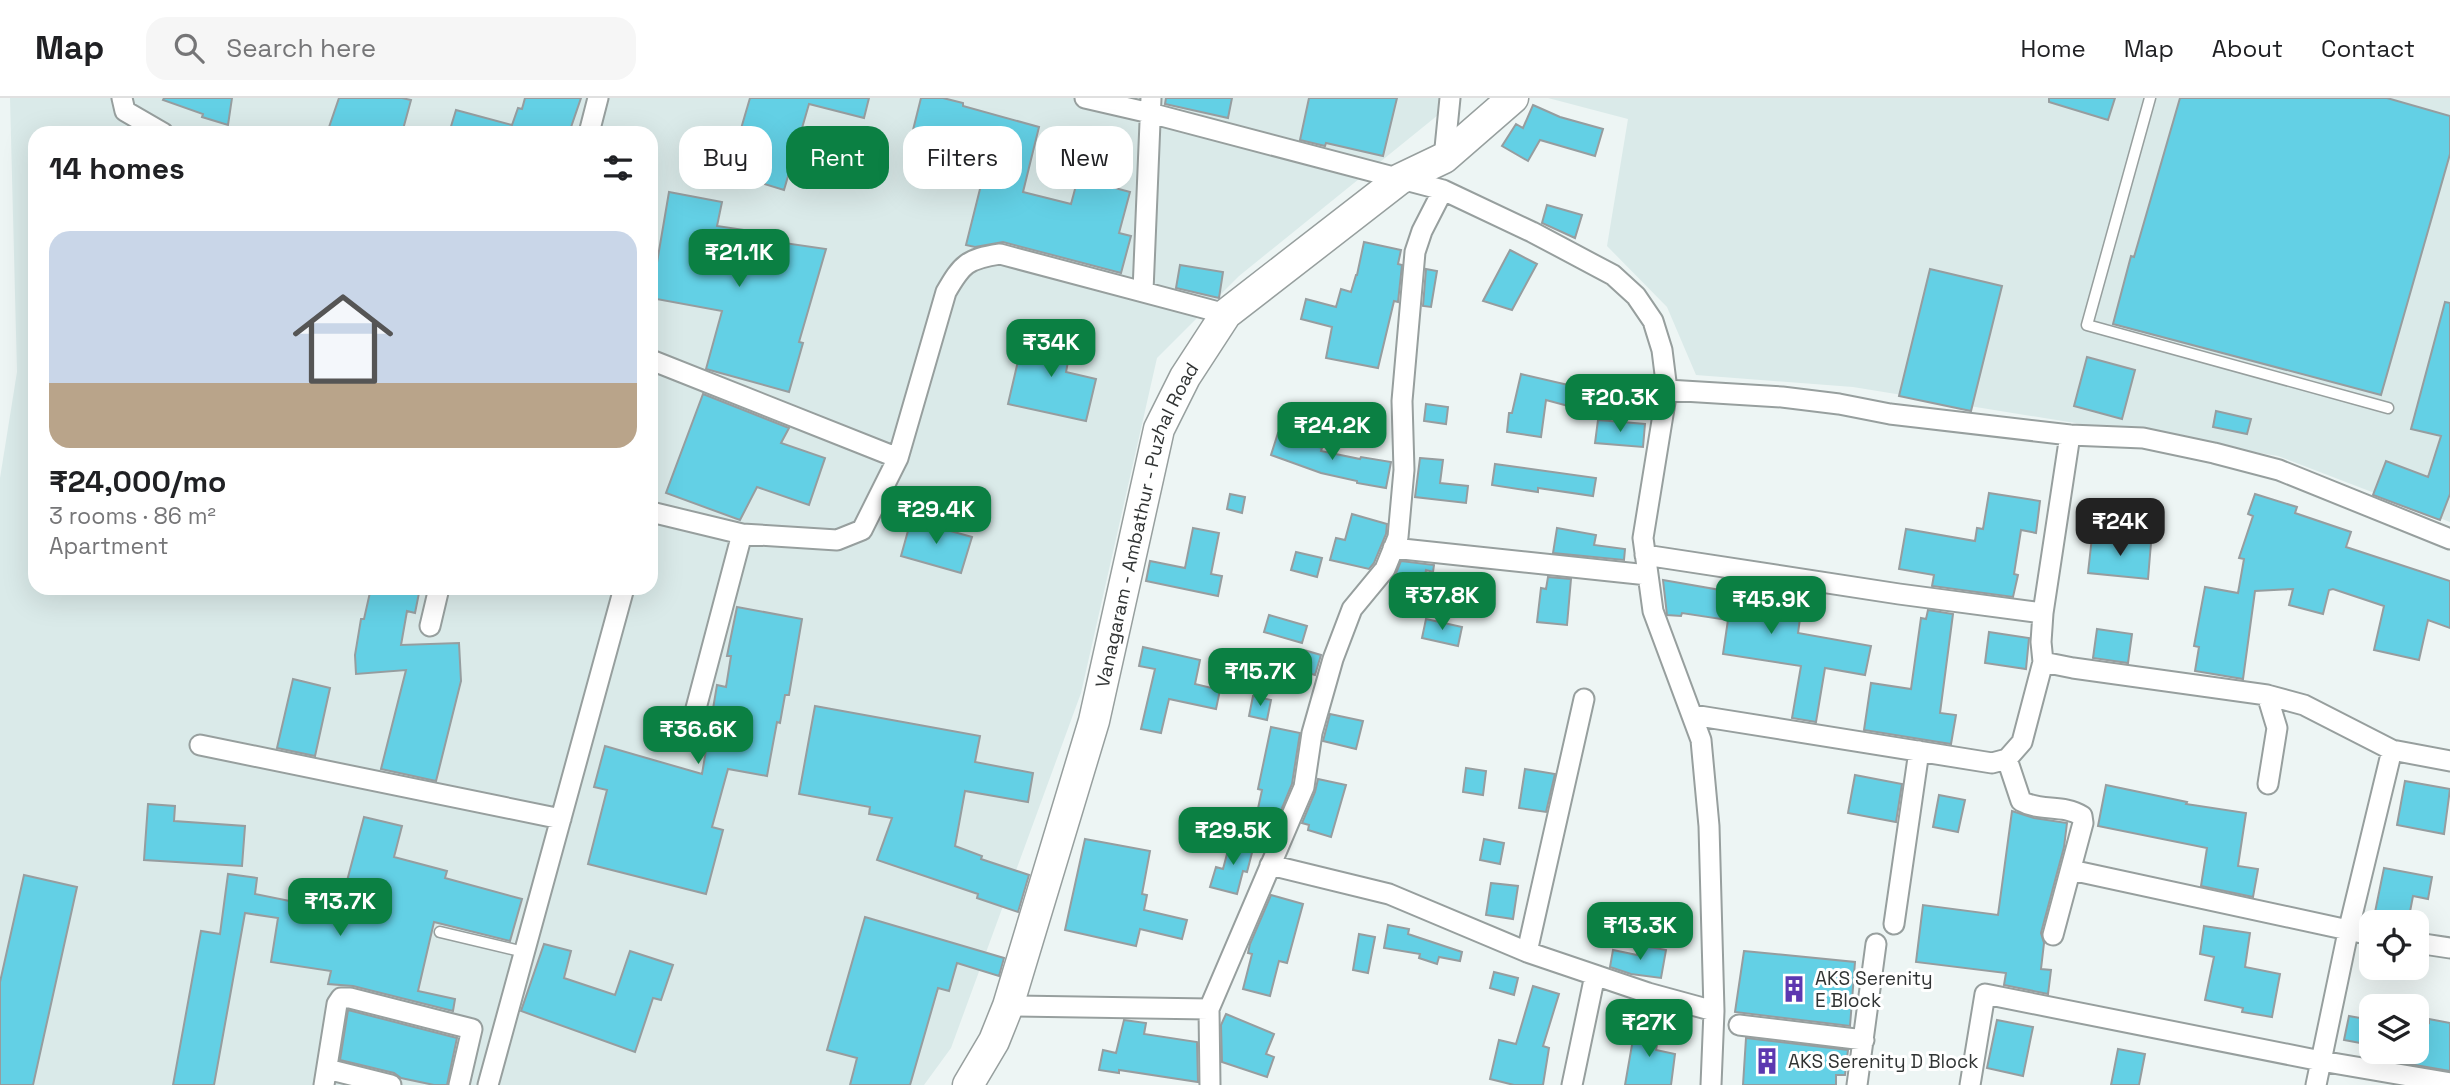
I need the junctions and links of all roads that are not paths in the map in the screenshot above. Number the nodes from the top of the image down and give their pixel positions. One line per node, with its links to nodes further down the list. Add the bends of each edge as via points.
1 (122, 98): 8 (street, via 124,111)
2 (598, 98): 9 (street)
3 (1085, 98): 7 (street)
4 (1450, 98): 10 (street)
5 (1513, 98): 10 (main road, Vanagaram - Ambathur - Puzhal Road)
6 (2150, 98): 17 (lane, via 2087,325)
7 (1150, 105): 11 (street); 13 (street)
8 (151, 126)
9 (591, 126)
10 (1444, 158): 11 (main road, Vanagaram - Ambathur - Puzhal Road)
11 (1400, 179): 12 (street); 14 (main road, Vanagaram - Ambathur - Puzhal Road)
12 (1443, 190): 16 (street, via 1613,275 1636,296 1653,321); 23 (street, via 1415,251 1402,401 1404,470)
13 (1143, 291): 14 (street); 19 (street, via 1000,254 980,257 960,268 946,292)
14 (1226, 314): 55 (main road, Vanagaram - Ambathur - Puzhal Road, via 1185,377 1159,429 1094,721)
15 (658, 363): 19 (street)
16 (1667, 390): 18 (street, via 1793,398); 24 (street, via 1643,538)
17 (2388, 408)
18 (2070, 435): 22 (street, via 2143,438 2279,470); 28 (street)
19 (898, 458): 21 (street, via 862,530 850,536 836,540)
20 (658, 514): 21 (street)
21 (742, 534): 34 (street)
22 (2450, 539)
23 (1393, 548): 25 (street); 42 (street, via 1385,569 1352,609 1312,733 1304,787)
24 (1645, 555): 25 (street); 28 (street)
25 (1648, 575): 33 (street, via 1653,611)
26 (437, 595): 29 (street)
27 (622, 595): 41 (street)
28 (2043, 613): 30 (street)
29 (430, 626)
30 (2043, 662): 31 (street); 38 (street, via 2022,741)
31 (2267, 695): 36 (street, via 2304,705); 40 (street, via 2277,728)
32 (1584, 699): 53 (street)
33 (1693, 715): 37 (street); 57 (street, via 1701,740 1709,826)
34 (690, 732)
35 (200, 745): 41 (street)
36 (2392, 750): 39 (street); 46 (street)
37 (1919, 751): 38 (street, via 1992,763); 44 (street)
38 (2007, 759): 43 (street, via 2021,801 2072,809 2082,816)
39 (2450, 761)
40 (2268, 784)
41 (561, 819): 52 (street)
42 (1270, 865): 53 (street, via 1389,894); 56 (street)
43 (2071, 870): 46 (street); 48 (street)
44 (1894, 924)
45 (440, 932): 52 (lane)
46 (2348, 932): 47 (street); 60 (street)
47 (2359, 933)
48 (2053, 935)
49 (1876, 944): 59 (street)
50 (2429, 945): 51 (street)
51 (2450, 948)
52 (524, 952): 65 (street)
53 (1527, 952): 54 (street)
54 (1594, 975): 57 (street); 68 (street)
55 (1008, 1006): 56 (street); 66 (main road, Vanagaram - Ambathur - Puzhal Road)
56 (1209, 1009): 67 (street)
57 (1714, 1011): 69 (street)
58 (1738, 1025): 59 (street)
59 (1864, 1040): 70 (street)
60 (2321, 1061): 62 (street); 71 (street, via 1985,994); 72 (street)
61 (325, 1077): 63 (street); 64 (street, via 337,1004 341,998 350,998 472,1029)
62 (2450, 1083)
63 (391, 1085)
64 (459, 1085)
65 (488, 1085)
66 (968, 1085)
67 (1210, 1085)
68 (1572, 1085)
69 (1711, 1085)
70 (1857, 1085)
71 (1970, 1085)
72 (2316, 1085)

